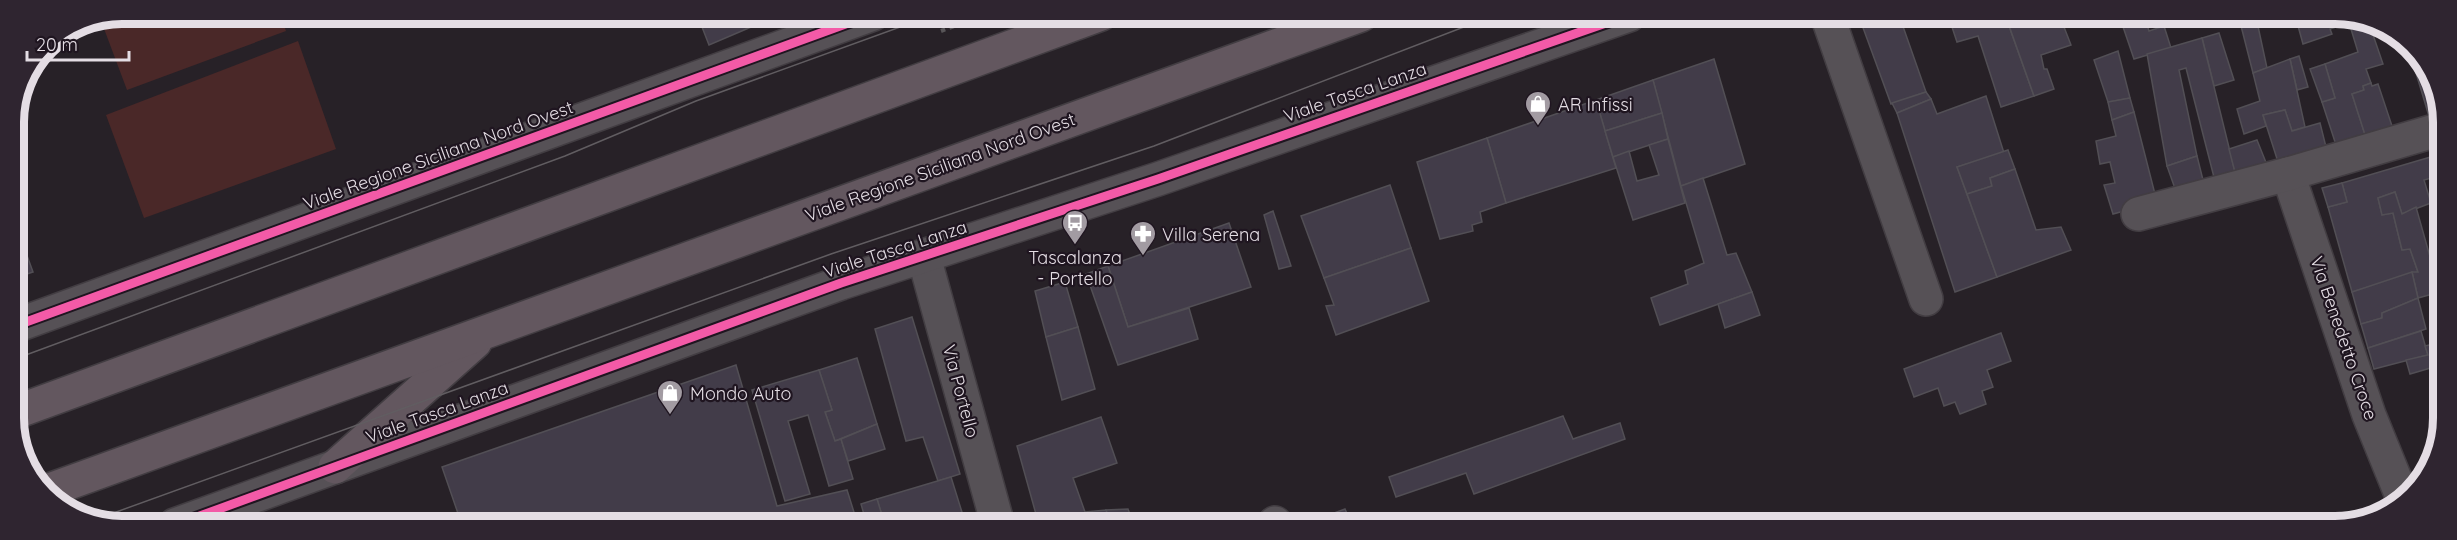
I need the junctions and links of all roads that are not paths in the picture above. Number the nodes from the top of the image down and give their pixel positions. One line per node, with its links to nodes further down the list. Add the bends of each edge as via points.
1 (846, 24): 11 (street, Viale Regione Siciliana Nord Ovest)
2 (1074, 24): 13 (main road)
3 (1337, 24): 12 (main road, Viale Regione Siciliana Nord Ovest)
4 (1603, 24): 9 (street, Viale Tasca Lanza)
5 (1830, 24): 10 (street)
6 (2433, 131): 7 (street)
7 (2288, 174): 8 (street); 16 (street, Via Benedetto Croce, via 2369,415)
8 (2138, 214)
9 (924, 257): 14 (street, Viale Tasca Lanza, via 710,329); 18 (street, Via Portello)
10 (1926, 299)
11 (24, 323)
12 (488, 330): 14 (main road); 15 (main road, Viale Regione Siciliana Nord Ovest)
13 (24, 409)
14 (335, 467): 17 (street, Viale Tasca Lanza)
15 (54, 488)
16 (2400, 491)
17 (201, 516)
18 (996, 516)

